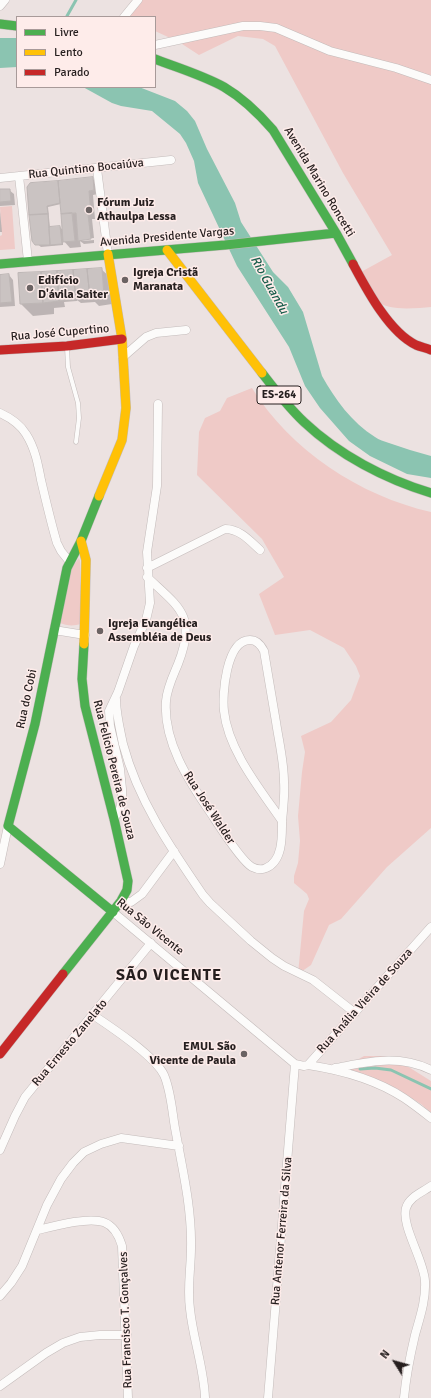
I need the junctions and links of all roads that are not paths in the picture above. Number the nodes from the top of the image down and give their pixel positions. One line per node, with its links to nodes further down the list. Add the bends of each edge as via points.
1 (5, 0): 3 (street)
2 (138, 0): 4 (street)
3 (0, 6)
4 (125, 16)
5 (0, 24): 6 (main road)
6 (16, 26)
7 (156, 45): 9 (street, via 244,26 276,28 330,51)
8 (156, 59): 14 (main road, Avenida Marino Roncetti, via 225,88 260,115 273,130)
9 (431, 80)
10 (171, 160): 11 (street, Rua Quintino Bocaiúva)
11 (97, 169): 12 (street, Rua Quintino Bocaiúva); 16 (street)
12 (19, 176): 13 (street, Rua Quintino Bocaiúva); 17 (street)
13 (0, 178)
14 (336, 233): 15 (main road, Avenida Presidente Vargas); 23 (main road, Avenida Marino Roncetti, via 376,304 396,331 418,347)
15 (167, 250): 16 (main road, Avenida Presidente Vargas); 28 (main road, ES-264, via 286,404 311,428 339,449 378,472)
16 (108, 254): 17 (main road, Avenida Presidente Vargas); 20 (main road)
17 (28, 261): 18 (main road, Avenida Presidente Vargas)
18 (0, 264)
19 (186, 330): 24 (street, via 156,333 146,337)
20 (122, 339): 21 (main road, Rua José Cupertino); 24 (main road)
21 (67, 346): 22 (main road, Rua José Cupertino); 27 (lane, via 68,367 78,403)
22 (0, 350)
23 (431, 350)
24 (123, 357): 29 (main road, via 126,408 122,440)
25 (158, 404): 32 (street, via 157,486)
26 (0, 413): 31 (street, via 11,418 26,433 32,445 57,543)
27 (76, 442)
28 (431, 494)
29 (81, 541): 31 (main road, Rua do Cobi); 35 (main road, Rua Felicio Pereira de Souza, via 86,560)
30 (260, 550): 32 (street, via 241,534 225,529)
31 (69, 561): 34 (main road, Rua do Cobi)
32 (147, 568): 33 (street)
33 (147, 577): 36 (street, via 150,603 146,620 131,652); 38 (street, Rua José Walder, via 178,607 184,617 186,642 170,681 166,701 171,738 185,773 232,845 253,868 265,868 275,861 281,840)
34 (54, 630): 35 (street); 39 (main road, Rua do Cobi, via 35,724)
35 (85, 635): 37 (main road, Rua Felicio Pereira de Souza, via 82,678 85,706)
36 (116, 696): 37 (street, via 110,707 109,717 120,770 122,799); 40 (street, via 117,717 126,755 150,812)
37 (114, 819): 42 (main road, Rua Felicio Pereira de Souza, via 128,881)
38 (282, 821): 38 (street, Rua José Walder, via 282,755 264,650 252,640 243,642 235,650 225,674 224,712 238,754)
39 (8, 826): 41 (street, Rua do Cobi); 43 (main road, Rua São Vicente)
40 (174, 851): 42 (street, via 142,894 131,902); 46 (street, via 210,903 251,941 284,966 313,980)
41 (0, 864)
42 (121, 902): 43 (main road, Rua Felicio Pereira de Souza)
43 (113, 912): 45 (street, Rua São Vicente); 48 (main road, Rua Felicio Pereira de Souza)
44 (431, 927): 46 (street, Rua Anália Vieira de Souza)
45 (151, 943): 47 (street, Rua Ernesto Zanelato); 49 (street, Rua São Vicente)
46 (355, 1013): 50 (street, Rua Anália Vieira de Souza)
47 (93, 1015): 54 (street, via 118,1031 155,1063 164,1075); 55 (street, Rua Ernesto Zanelato, via 25,1097)
48 (0, 1054)
49 (295, 1064): 50 (street, Rua Anália Vieira de Souza); 63 (street, Rua Antenor Ferreira da Silva)
50 (308, 1064): 51 (street)
51 (332, 1068): 52 (street, via 397,1060 420,1064); 53 (street, via 389,1089)
52 (431, 1070)
53 (431, 1118)
54 (179, 1146): 57 (street, via 121,1138 84,1152 61,1180 47,1205); 62 (street, via 191,1248 189,1308)
55 (0, 1150)
56 (431, 1186): 64 (street, via 408,1202 406,1211 407,1223 425,1280 425,1296 409,1362)
57 (38, 1230): 58 (street, via 22,1266); 59 (street, Rua Francisco T. Gonçalves, via 99,1220 116,1230 122,1246)
58 (0, 1296)
59 (127, 1335): 60 (street, via 80,1337 63,1343); 61 (street, Rua Francisco T. Gonçalves)
60 (0, 1386)
61 (128, 1398)
62 (205, 1398)
63 (268, 1398)
64 (404, 1398)

